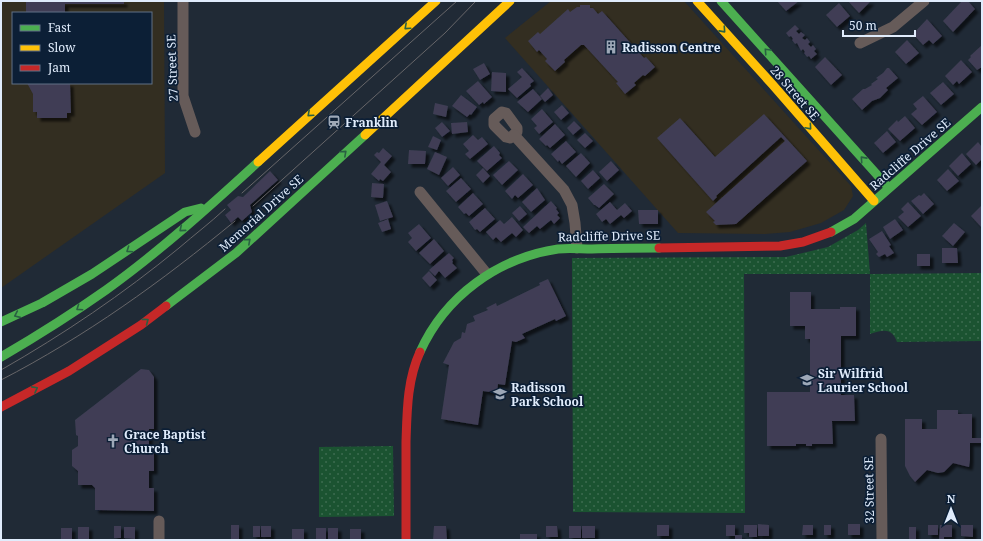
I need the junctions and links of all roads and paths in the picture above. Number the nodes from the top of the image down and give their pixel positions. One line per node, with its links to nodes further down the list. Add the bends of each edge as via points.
1 (183, 1): 9 (street, 27 Street SE, via 183,96)
2 (436, 1): 14 (main road, one-way to 14)
3 (697, 1): 13 (main road, 28 Street SE, one-way to 13)
4 (721, 1): 11 (main road, 28 Street SE, one-way to 4)
5 (924, 1): 7 (street, via 893,27)
6 (514, 3): 19 (main road, Memorial Drive SE, one-way to 6, via 69,371 141,325 236,252 488,21)
7 (860, 43)
8 (982, 107): 11 (main road, Radcliffe Drive SE)
9 (195, 132)
10 (514, 136): 15 (street, via 564,190 572,205)
11 (889, 188): 13 (main road, Radcliffe Drive SE)
12 (420, 192): 16 (street)
13 (874, 201): 15 (main road, Radcliffe Drive SE, via 841,228 796,244 769,247)
14 (212, 204): 17 (main road, one-way to 17, via 186,212 92,274 42,303); 18 (main road, one-way to 18, via 107,289 41,334)
15 (577, 248): 16 (main road, Radcliffe Drive SE, via 527,255)
16 (486, 273): 23 (main road, Radcliffe Drive SE, via 443,314 416,360 407,414)
17 (1, 322)
18 (1, 357)
19 (1, 407)
20 (881, 439): 24 (street, 32 Street SE)
21 (159, 521): 22 (street)
22 (159, 540)
23 (406, 540)
24 (882, 540)

